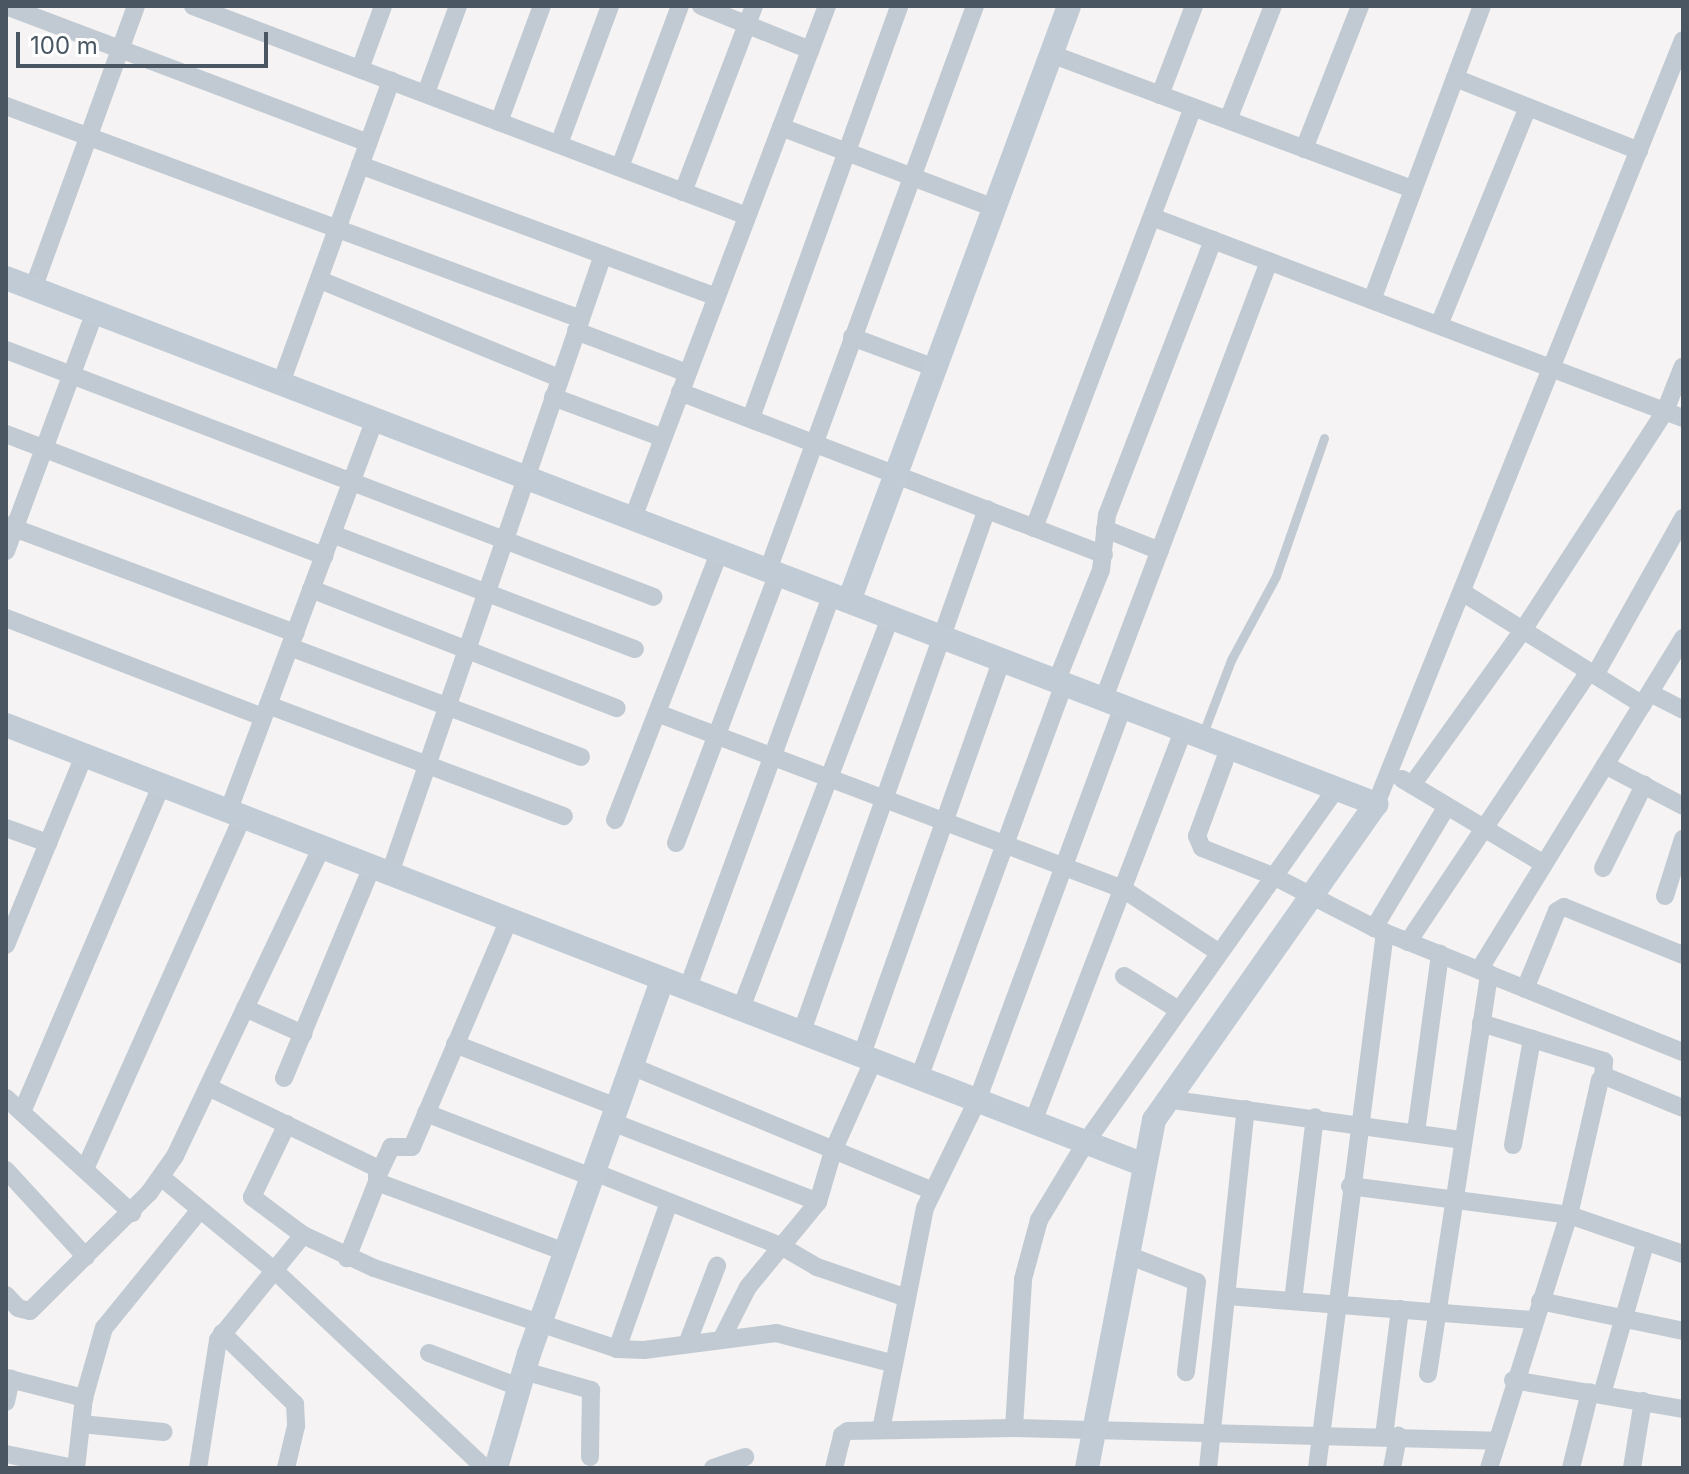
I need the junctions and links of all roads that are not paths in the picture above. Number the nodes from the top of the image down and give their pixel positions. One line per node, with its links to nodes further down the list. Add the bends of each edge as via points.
1 (6, 6): 21 (street)
2 (136, 6): 21 (street)
3 (193, 6): 24 (street)
4 (383, 6): 24 (street)
5 (458, 6): 27 (street)
6 (542, 6): 33 (street)
7 (610, 6): 37 (street)
8 (680, 6): 42 (street)
9 (701, 6): 19 (street)
10 (754, 6): 19 (street)
11 (827, 6): 22 (street)
12 (899, 6): 40 (street)
13 (975, 6): 43 (street)
14 (1069, 6): 23 (street)
15 (1194, 6): 28 (street)
16 (1273, 6): 32 (street)
17 (1360, 6): 38 (street)
18 (1482, 6): 25 (street)
19 (747, 24): 22 (street); 45 (street)
20 (1683, 40): 39 (street)
21 (121, 49): 35 (street); 36 (street)
22 (810, 50): 34 (street)
23 (1051, 54): 28 (street); 46 (street)
24 (360, 69): 26 (street)
25 (1455, 78): 31 (street); 44 (street)
26 (391, 80): 27 (street); 36 (street)
27 (426, 93): 33 (street)
28 (1160, 95): 30 (street)
29 (6, 106): 35 (street)
30 (1193, 107): 32 (street); 48 (street)
31 (1528, 107): 39 (street); 60 (street)
32 (1228, 120): 38 (street)
33 (499, 122): 37 (street)
34 (781, 127): 40 (street); 47 (street)
35 (89, 137): 49 (street); 55 (street)
36 (368, 143): 41 (street)
37 (559, 144): 42 (street)
38 (1304, 149): 44 (street)
39 (1639, 151): 64 (street)
40 (847, 152): 43 (street); 73 (street)
41 (360, 165): 49 (street); 51 (street)
42 (620, 167): 45 (street)
43 (912, 177): 46 (street); 61 (street)
44 (1413, 189): 57 (street)
45 (683, 192): 47 (street)
46 (994, 208): 65 (street)
47 (747, 216): 56 (street)
48 (1152, 217): 50 (street); 88 (street)
49 (337, 229): 54 (street); 59 (street)
50 (1213, 240): 52 (street); 89 (street)
51 (603, 255): 56 (street); 59 (street)
52 (1269, 261): 57 (street); 94 (street)
53 (6, 278): 55 (street)
54 (320, 280): 68 (street); 69 (street)
55 (33, 289): 58 (street)
56 (716, 297): 66 (street)
57 (1372, 300): 60 (street)
58 (95, 312): 67 (street); 69 (street)
59 (578, 325): 66 (street); 68 (street)
60 (1439, 325): 64 (street)
61 (852, 337): 65 (street); 79 (street)
62 (6, 350): 67 (street)
63 (1683, 366): 72 (street)
64 (1552, 367): 72 (street); 100 (street)
65 (935, 368): 81 (street)
66 (687, 373): 70 (street)
67 (72, 375): 80 (street); 83 (street)
68 (559, 378): 71 (street)
69 (281, 383): 75 (street)
70 (680, 392): 73 (street); 77 (street)
71 (553, 397): 77 (street); 82 (street)
72 (1665, 411): 74 (street); 105 (street)
73 (751, 418): 79 (street)
74 (1683, 418)
75 (375, 419): 82 (street); 83 (street)
76 (6, 434): 80 (street)
77 (663, 438): 85 (street)
78 (1324, 438): 122 (lane, via 1276,576)
79 (814, 442): 81 (street); 97 (street)
80 (44, 449): 87 (street); 96 (street)
81 (896, 472): 84 (street); 102 (street)
82 (524, 476): 85 (street); 91 (street)
83 (352, 480): 90 (street); 91 (street)
84 (987, 509): 88 (street); 106 (street)
85 (633, 518): 93 (street)
86 (1683, 518): 112 (street)
87 (10, 526): 92 (street); 108 (street)
88 (1034, 528): 95 (street)
89 (1105, 529): 94 (street); 95 (street)
90 (332, 534): 96 (street); 99 (street)
91 (504, 537): 99 (street); 101 (street)
92 (6, 551)
93 (720, 551): 97 (street); 120 (street)
94 (1160, 551): 115 (street)
95 (1104, 555): 113 (street)
96 (324, 556): 98 (street)
97 (773, 572): 102 (street); 123 (street)
98 (311, 589): 108 (street); 109 (street)
99 (485, 592): 109 (street); 110 (street)
100 (1462, 592): 105 (street); 130 (street)
101 (654, 597)
102 (840, 597): 103 (street); 127 (street)
103 (891, 616): 106 (street); 131 (street)
104 (6, 618): 119 (street)
105 (1523, 630): 112 (street); 132 (street)
106 (942, 636): 111 (street); 136 (street)
107 (1683, 638): 114 (street)
108 (292, 640): 116 (street); 119 (street)
109 (466, 649): 116 (street); 117 (street)
110 (635, 649)
111 (1002, 659): 113 (street); 143 (street)
112 (1592, 673): 114 (street); 145 (street)
113 (1060, 682): 115 (street); 149 (street)
114 (1646, 699): 118 (street); 129 (street)
115 (1114, 702): 122 (street); 152 (street)
116 (446, 706): 126 (street); 128 (street)
117 (617, 708)
118 (1683, 710)
119 (266, 711): 128 (street); 140 (street)
120 (657, 713): 123 (street); 142 (street)
121 (6, 725): 125 (street)
122 (1193, 732): 124 (street); 156 (street)
123 (716, 737): 127 (street); 148 (street)
124 (1230, 746): 135 (street); 155 (street, via 1197,842)
125 (84, 756): 134 (street); 147 (street)
126 (581, 757)
127 (772, 758): 131 (street); 170 (street)
128 (427, 764): 141 (street); 154 (street)
129 (1605, 765): 133 (street); 151 (street)
130 (1389, 772): 132 (street); 137 (street)
131 (829, 779): 136 (street); 173 (street)
132 (1412, 785): 138 (street)
133 (1644, 785): 139 (street); 153 (street)
134 (161, 786): 140 (street); 191 (street)
135 (1337, 787): 137 (street); 155 (street)
136 (884, 799): 143 (street); 176 (street)
137 (1376, 804): 157 (street)
138 (1447, 806): 145 (street); 160 (street)
139 (1683, 806)
140 (235, 815): 150 (street); 204 (street)
141 (564, 816)
142 (615, 820)
143 (944, 822): 149 (street); 180 (street)
144 (6, 828): 147 (street)
145 (1484, 828): 151 (street); 161 (street)
146 (1683, 839): 158 (street)
147 (48, 843): 162 (street)
148 (676, 843)
149 (1004, 845): 152 (street); 183 (street)
150 (321, 849): 154 (street); 171 (street)
151 (1544, 864): 166 (street)
152 (1063, 867): 156 (street); 188 (street)
153 (1603, 868)
154 (380, 872): 159 (street); 175 (street)
155 (1273, 876): 157 (street); 163 (street)
156 (1123, 889): 163 (street); 195 (street)
157 (1313, 895): 160 (street); 187 (street)
158 (1665, 896)
159 (508, 922): 168 (street); 178 (street)
160 (1380, 930): 161 (street); 196 (street)
161 (1408, 942): 164 (street)
162 (6, 945)
163 (1218, 952): 172 (street)
164 (1440, 954): 166 (street); 198 (street)
165 (1683, 955): 169 (street, via 1564,907 1557,911)
166 (1484, 972): 169 (street); 174 (street)
167 (1124, 976): 172 (street)
168 (662, 981): 170 (street); 181 (street)
169 (1525, 989): 179 (street)
170 (687, 990): 173 (street)
171 (245, 1008): 175 (street); 185 (street)
172 (1177, 1009): 200 (street)
173 (740, 1011): 176 (street)
174 (1481, 1023): 177 (street); 199 (street)
175 (303, 1034): 182 (street)
176 (801, 1034): 180 (street)
177 (1532, 1039): 184 (street, via 1604,1061); 201 (street)
178 (455, 1044): 192 (street); 193 (street)
179 (1683, 1052)
180 (867, 1059): 183 (street); 202 (street)
181 (631, 1066): 193 (street); 202 (street)
182 (284, 1078)
183 (919, 1078): 188 (street)
184 (1603, 1078): 189 (street); 216 (street)
185 (208, 1087): 197 (street); 207 (street)
186 (6, 1098): 191 (street)
187 (1166, 1099): 190 (street); 203 (street)
188 (977, 1101): 195 (street); 210 (street)
189 (1683, 1108)
190 (1246, 1109): 194 (street); 228 (street)
191 (22, 1112): 204 (street)
192 (426, 1113): 206 (street); 208 (street, via 412,1147 391,1147)
193 (614, 1114): 206 (street); 213 (street)
194 (1315, 1117): 196 (street); 230 (street)
195 (1033, 1122): 200 (street)
196 (1359, 1122): 198 (street); 209 (street)
197 (287, 1124): 208 (street, via 371,1164); 217 (street, via 252,1197)
198 (1416, 1132): 199 (street)
199 (1461, 1140): 211 (street)
200 (1086, 1142): 203 (street); 256 (street, via 1028,1248)
201 (1513, 1145)
202 (833, 1151): 210 (street); 213 (street)
203 (1142, 1164): 222 (street)
204 (85, 1169): 215 (street)
205 (6, 1170): 223 (street)
206 (593, 1175): 212 (street); 221 (street)
207 (161, 1177): 214 (street); 215 (street)
208 (378, 1178): 221 (street); 224 (street)
209 (1350, 1186): 211 (street); 232 (street)
210 (931, 1190): 229 (street)
211 (1451, 1199): 216 (street); 234 (street)
212 (669, 1202): 219 (street); 242 (street)
213 (818, 1202): 219 (street)
214 (200, 1210): 226 (street); 251 (street, via 104,1328)
215 (132, 1213): 223 (street)
216 (1569, 1215): 218 (street); 231 (street)
217 (303, 1235): 224 (street); 226 (street)
218 (1646, 1241): 220 (street); 235 (street)
219 (781, 1246): 229 (street, via 808,1263); 240 (street, via 748,1287)
220 (1682, 1248)
221 (565, 1252): 237 (street)
222 (1125, 1254): 245 (street, via 1197,1282); 259 (street)
223 (86, 1257): 227 (street, via 30,1311 18,1308)
224 (347, 1258): 237 (street)
225 (717, 1266): 241 (street)
226 (274, 1270): 239 (street); 270 (street)
227 (6, 1295)
228 (1227, 1296): 230 (street); 260 (street)
229 (904, 1297): 244 (street)
230 (1293, 1301): 232 (street)
231 (1540, 1301): 235 (street); 236 (street)
232 (1335, 1304): 233 (street); 261 (street)
233 (1400, 1309): 234 (street); 262 (street)
234 (1435, 1312): 236 (street); 246 (street)
235 (1622, 1318): 238 (street); 250 (street)
236 (1534, 1320): 249 (street)
237 (539, 1327): 242 (street); 248 (street)
238 (1683, 1331)
239 (222, 1333): 268 (street, via 213,1356); 269 (street, via 295,1404)
240 (721, 1340): 241 (street); 244 (street, via 776,1333)
241 (687, 1344): 242 (street)
242 (617, 1349)
243 (429, 1353): 248 (street)
244 (891, 1363): 257 (street)
245 (1186, 1372)
246 (1428, 1374)
247 (8, 1378): 251 (street); 253 (street)
248 (521, 1379): 265 (street, via 591,1390); 271 (street)
249 (1513, 1380): 250 (street); 263 (street)
250 (1596, 1393): 252 (street); 279 (street)
251 (84, 1398): 255 (street)
252 (1643, 1401): 254 (street); 280 (street)
253 (6, 1402)
254 (1683, 1409)
255 (81, 1424): 258 (street); 267 (street)
256 (1014, 1428): 257 (street); 259 (street)
257 (881, 1430): 273 (street, via 844,1432)
258 (164, 1432)
259 (1093, 1432): 260 (street); 274 (street)
260 (1212, 1432): 261 (street); 275 (street)
261 (1321, 1435): 262 (street); 276 (street)
262 (1391, 1436): 263 (street); 277 (street)
263 (1497, 1441): 278 (street)
264 (6, 1454): 267 (street)
265 (590, 1457)
266 (745, 1457): 272 (street)
267 (75, 1468)
268 (198, 1468)
269 (286, 1468)
270 (485, 1468)
271 (496, 1468)
272 (713, 1468)
273 (834, 1468)
274 (1087, 1468)
275 (1208, 1468)
276 (1317, 1468)
277 (1392, 1468)
278 (1489, 1468)
279 (1571, 1468)
280 (1632, 1468)

